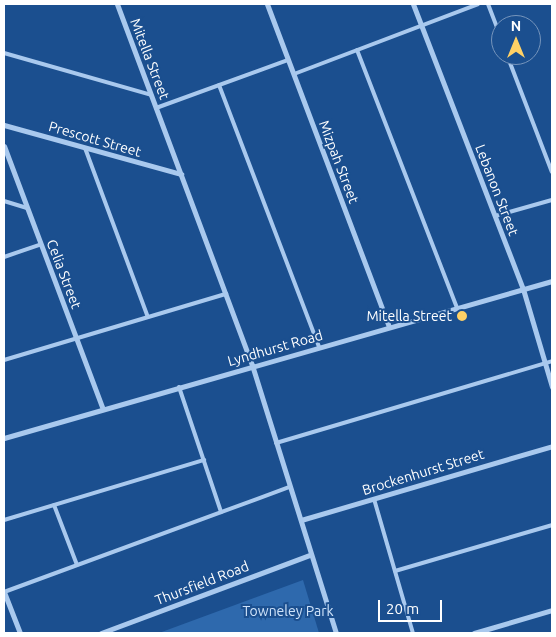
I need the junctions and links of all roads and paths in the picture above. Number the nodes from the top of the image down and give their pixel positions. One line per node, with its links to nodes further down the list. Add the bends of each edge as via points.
1 (117, 4): 12 (street, Mitella Street)
2 (267, 4): 8 (street, Mizpah Street)
3 (412, 4): 5 (street, Lebanon Street)
4 (478, 4): 5 (lane)
5 (421, 25): 6 (lane); 22 (street, Lebanon Street)
6 (357, 50): 10 (lane); 28 (lane)
7 (4, 54): 12 (lane)
8 (288, 60): 10 (street, Mizpah Street); 11 (lane)
9 (511, 65): 17 (lane)
10 (294, 74): 30 (street, Mizpah Street)
11 (219, 86): 13 (lane); 32 (lane)
12 (151, 95): 13 (street, Mitella Street)
13 (156, 108): 18 (street, Mitella Street)
14 (4, 125): 16 (street, Prescott Street)
15 (4, 146): 21 (street, Celia Street)
16 (85, 148): 18 (street, Prescott Street); 29 (lane)
17 (552, 172)
18 (181, 174): 27 (street, Mitella Street)
19 (552, 200): 22 (lane)
20 (4, 201): 21 (lane)
21 (27, 208): 23 (street, Celia Street)
22 (495, 216): 26 (street, Lebanon Street)
23 (41, 244): 24 (lane); 31 (street, Celia Street)
24 (4, 257)
25 (552, 280): 26 (street, Lyndhurst Road)
26 (523, 289): 28 (street, Lyndhurst Road); 35 (street, Lebanon Street)
27 (226, 294): 29 (lane); 36 (street, Mitella Street)
28 (457, 308): 30 (street, Lyndhurst Road)
29 (148, 317): 31 (lane)
30 (389, 328): 32 (street, Lyndhurst Road)
31 (77, 339): 33 (lane); 39 (street, Celia Street)
32 (319, 347): 36 (street, Lyndhurst Road)
33 (4, 360)
34 (552, 361): 35 (lane)
35 (545, 363): 38 (street, Lebanon Street); 41 (lane)
36 (252, 365): 37 (street, Lyndhurst Road); 41 (street, Mitella Street)
37 (179, 387): 39 (street, Lyndhurst Road); 43 (lane)
38 (552, 387)
39 (103, 409): 40 (street, Lyndhurst Road)
40 (4, 438)
41 (276, 443): 44 (street, Mitella Street)
42 (552, 446): 45 (street, Brockenhurst Street)
43 (204, 460): 46 (lane); 47 (lane)
44 (290, 486): 47 (lane); 49 (street, Mitella Street)
45 (374, 499): 49 (street, Brockenhurst Street); 53 (lane)
46 (54, 505): 48 (lane); 52 (lane)
47 (221, 512): 52 (lane)
48 (4, 520)
49 (301, 520): 51 (street, Mitella Street)
50 (552, 525): 53 (lane)
51 (310, 555): 57 (street, Thursfield Road); 58 (street, Mitella Street)
52 (77, 565): 54 (lane)
53 (395, 571): 59 (lane)
54 (4, 592): 56 (street)
55 (552, 610): 60 (street)
56 (20, 633)
57 (102, 633)
58 (336, 633)
59 (414, 633)
60 (474, 633)

